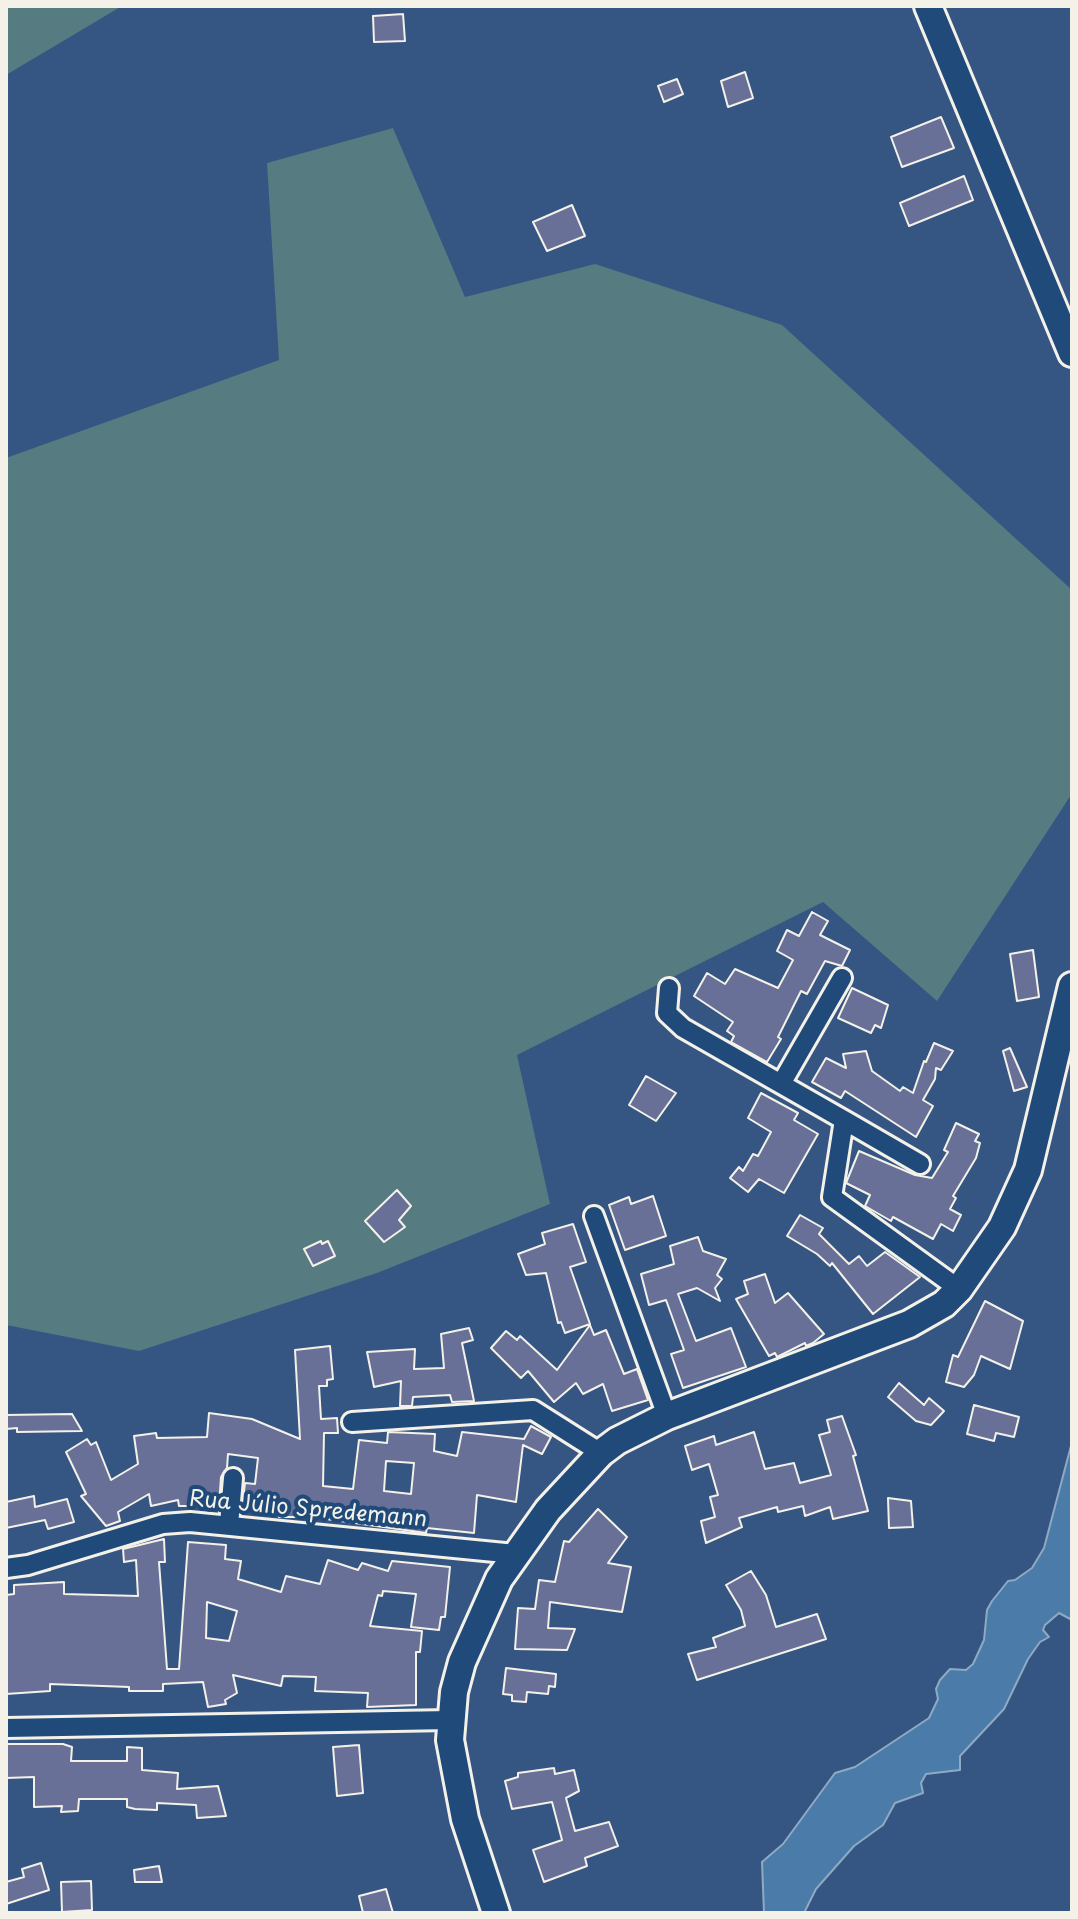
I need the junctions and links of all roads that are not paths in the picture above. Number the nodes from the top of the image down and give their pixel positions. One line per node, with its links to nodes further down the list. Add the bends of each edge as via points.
1 (928, 6): 2 (main road)
2 (1072, 353)
3 (842, 978): 6 (street)
4 (1072, 986): 10 (main road, via 1028,1170 1002,1227)
5 (669, 988): 6 (street, via 667,1013 683,1028)
6 (781, 1084): 7 (street)
7 (844, 1120): 8 (street); 10 (street, via 832,1197)
8 (920, 1164)
9 (594, 1216): 11 (street)
10 (959, 1289): 11 (main road, via 909,1324)
11 (667, 1416): 13 (main road)
12 (352, 1422): 13 (street, via 533,1410)
13 (601, 1453): 16 (main road)
14 (233, 1478): 15 (street)
15 (229, 1525): 16 (street, Rua Júlio Spredemann); 17 (street, Rua Júlio Spredemann, via 163,1524)
16 (515, 1554): 18 (main road, via 474,1630)
17 (6, 1568)
18 (450, 1720): 19 (street); 20 (main road, via 457,1791)
19 (6, 1728)
20 (496, 1913)

